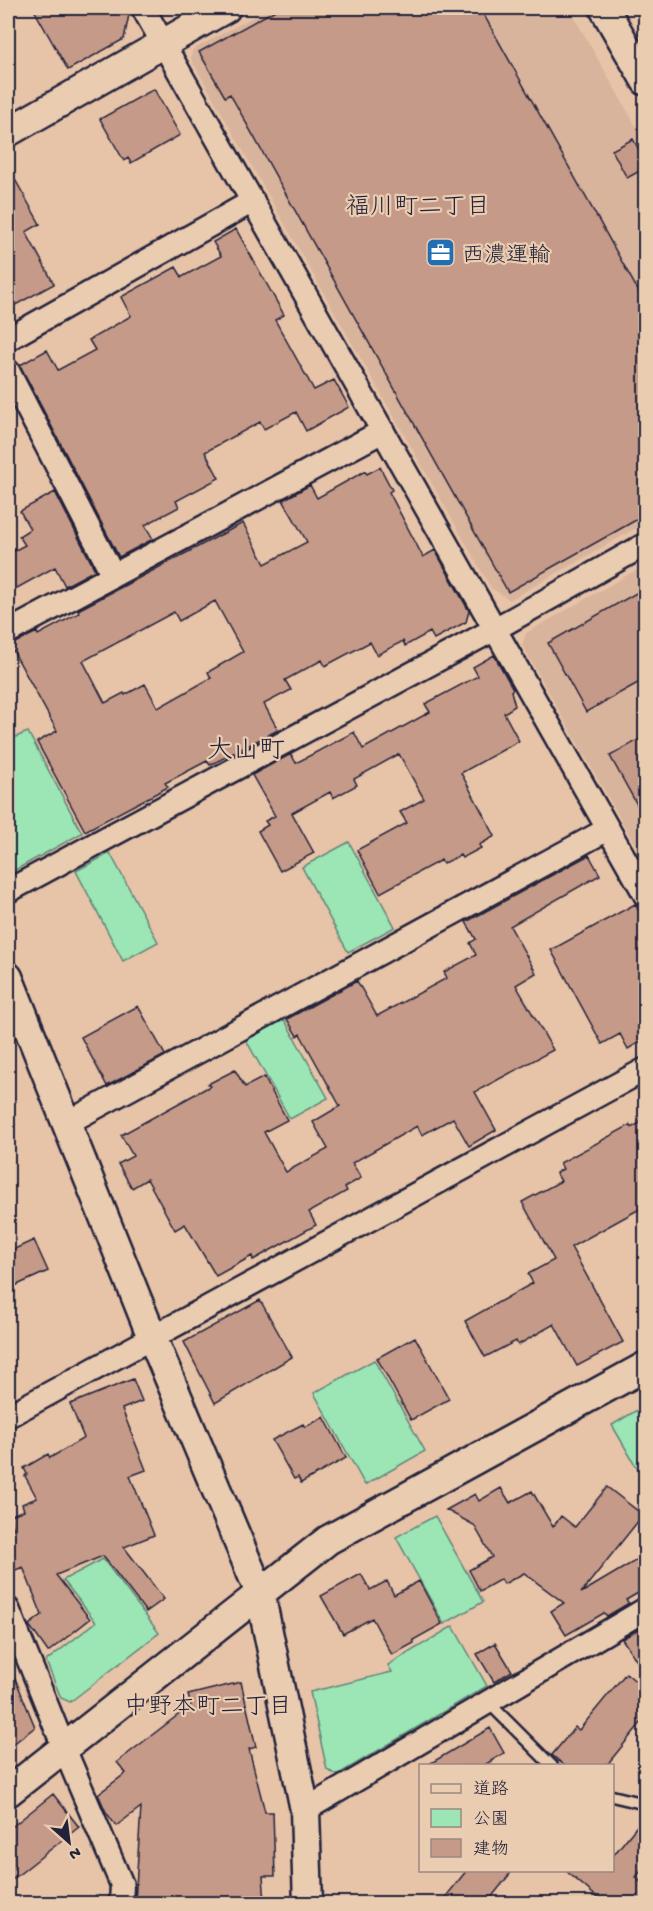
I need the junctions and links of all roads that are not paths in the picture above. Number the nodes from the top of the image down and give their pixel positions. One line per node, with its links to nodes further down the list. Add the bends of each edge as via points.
1 (143, 8): 4 (street)
2 (226, 8): 4 (street)
3 (604, 8): 5 (street)
4 (164, 43): 6 (street); 7 (street)
5 (645, 81)
6 (8, 132)
7 (253, 201): 8 (street); 10 (street)
8 (8, 339)
9 (8, 371): 12 (street)
10 (383, 431): 12 (street); 13 (street)
11 (645, 544): 13 (street)
12 (113, 575): 14 (street)
13 (495, 629): 15 (street); 16 (street)
14 (8, 632)
15 (608, 829): 17 (street); 20 (street)
16 (8, 891)
17 (645, 896)
18 (8, 977): 20 (street)
19 (645, 1069): 21 (street)
20 (65, 1124): 21 (street)
21 (152, 1337): 23 (street); 24 (street)
22 (645, 1366): 24 (street, via 328,1540)
23 (8, 1416)
24 (260, 1593): 28 (street); 33 (street)
25 (8, 1609): 28 (street)
26 (645, 1609): 27 (street)
27 (488, 1702): 29 (lane); 33 (street)
28 (64, 1748): 30 (street); 34 (street, via 122,1885)
29 (550, 1764)
30 (8, 1792)
31 (614, 1796): 32 (lane)
32 (645, 1804)
33 (305, 1810): 35 (street)
34 (120, 1904)
35 (308, 1904)

